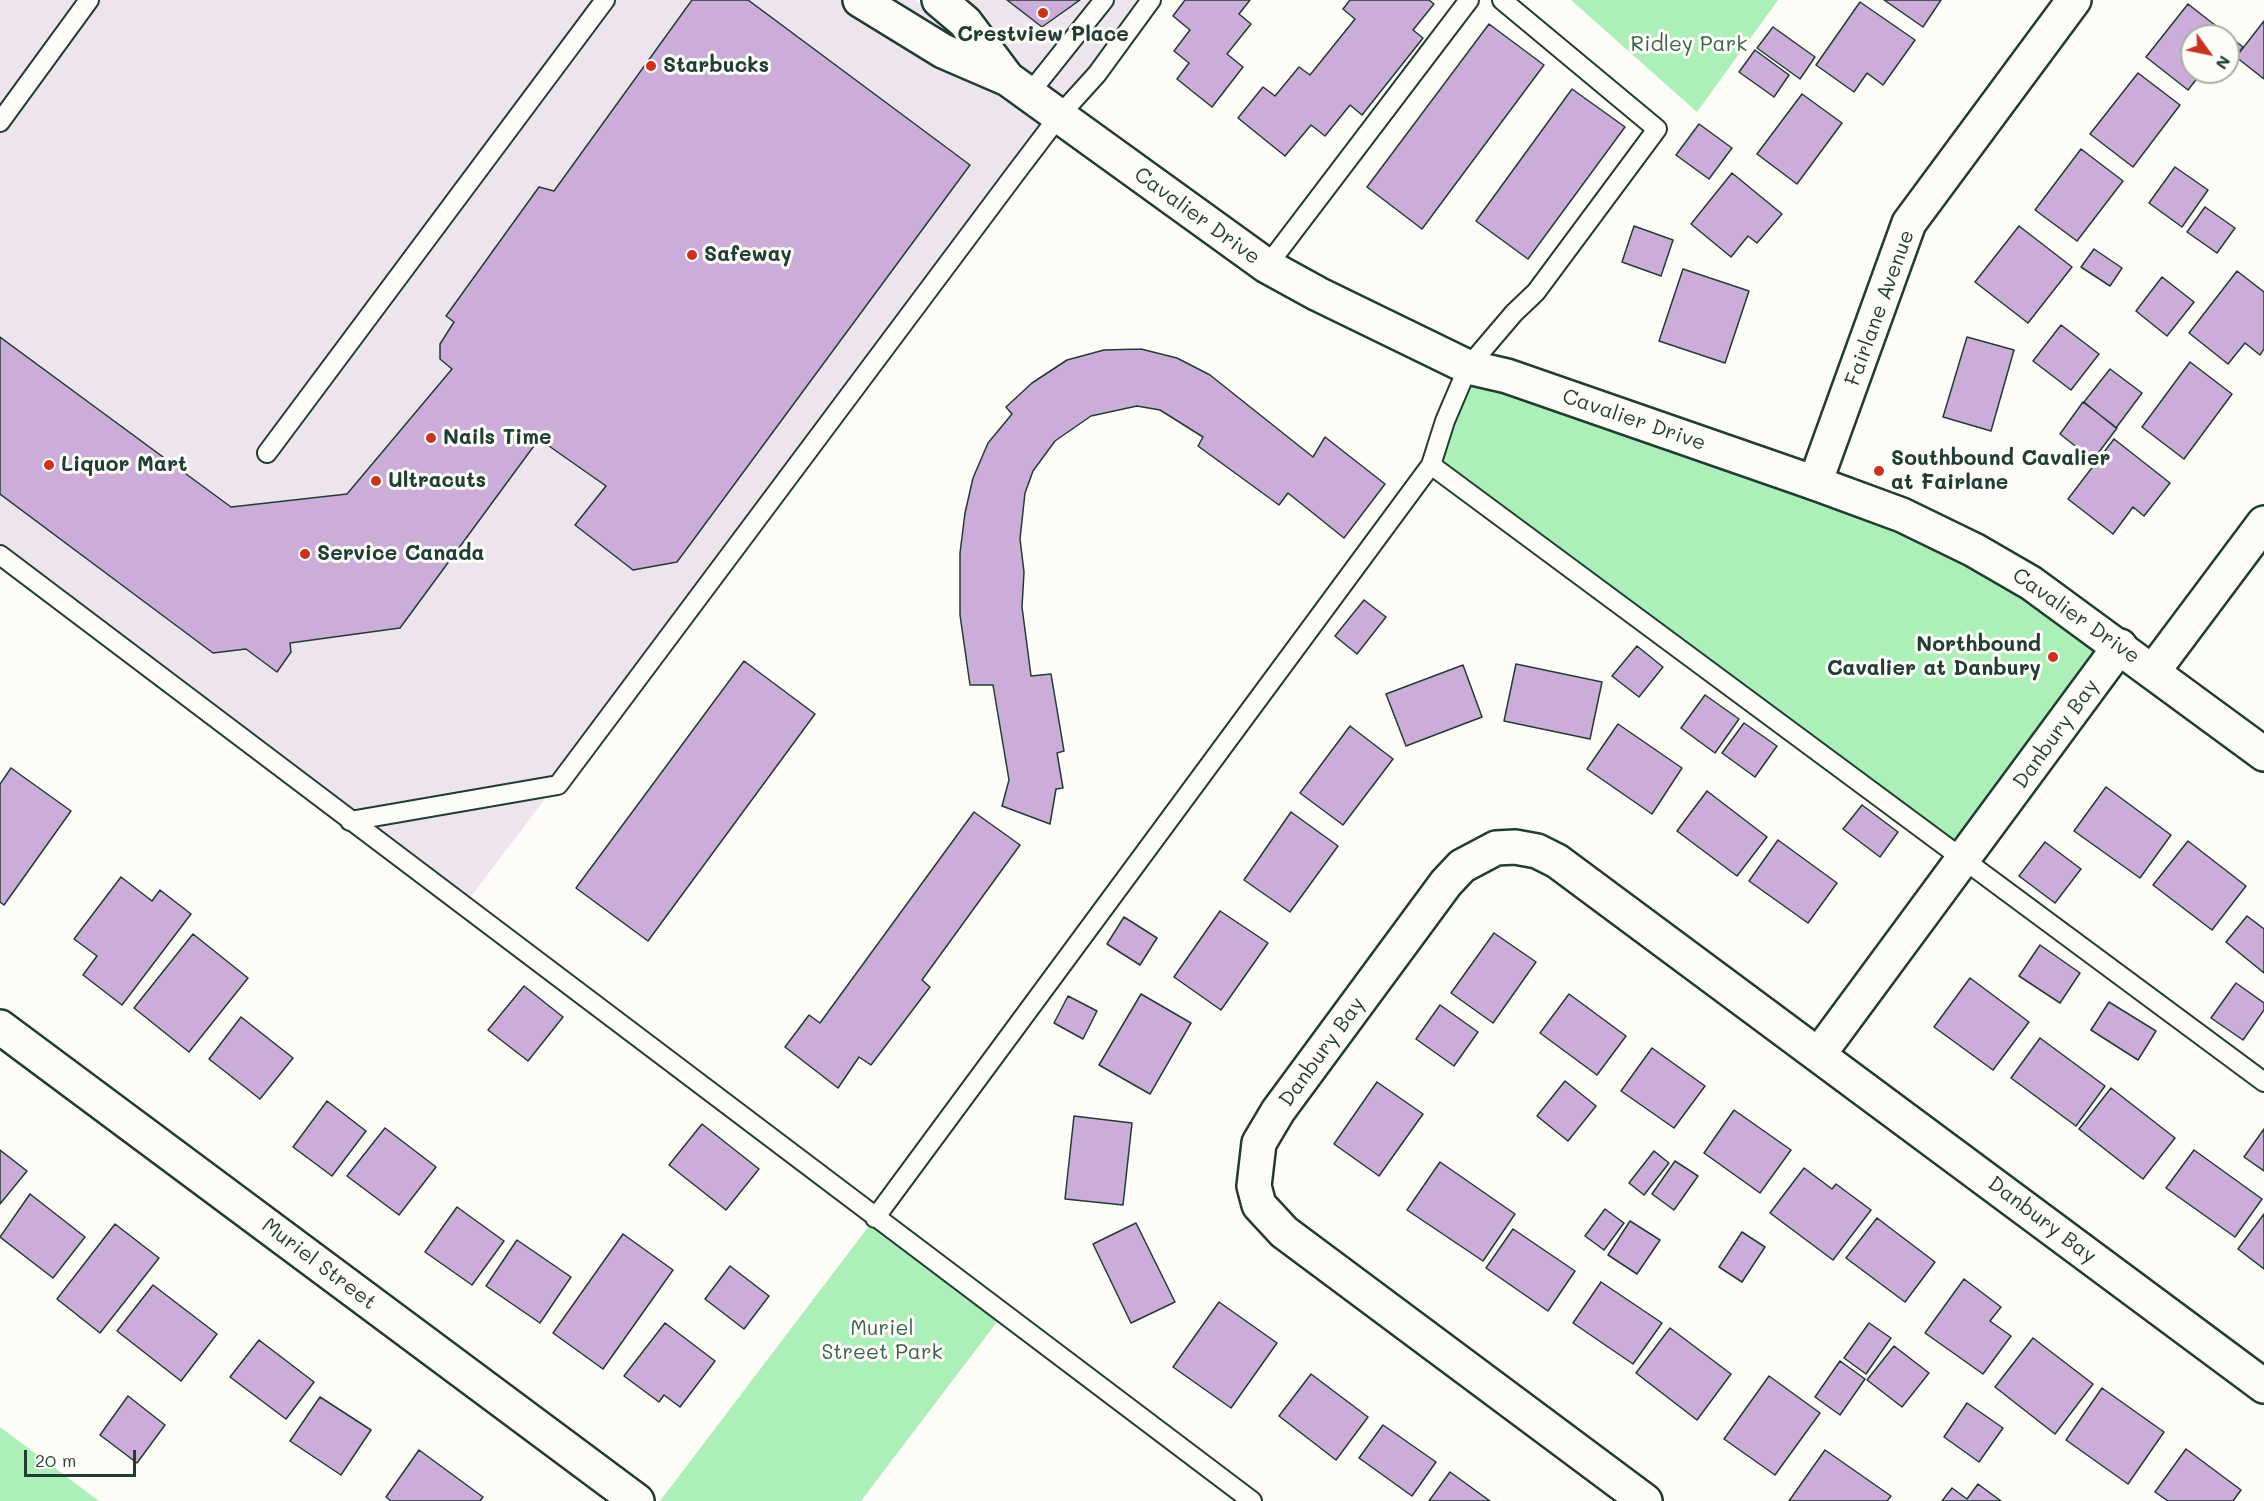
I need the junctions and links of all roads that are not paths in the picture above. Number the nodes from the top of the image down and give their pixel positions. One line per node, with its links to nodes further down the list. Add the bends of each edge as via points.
1 (89, 0): 12 (lane)
2 (605, 0): 15 (lane)
3 (860, 0): 10 (street, Cavalier Drive, via 943,51)
4 (939, 0): 10 (street, Cavalier Drive, via 965,22)
5 (1104, 0): 10 (lane)
6 (1151, 0): 11 (lane, via 1097,74)
7 (1469, 0): 13 (lane)
8 (1502, 0): 14 (lane, via 1657,129 1536,292)
9 (2074, 0): 17 (street, Fairlane Avenue, via 1910,223)
10 (1018, 87): 11 (street, Cavalier Drive)
11 (1059, 116): 13 (street, Cavalier Drive); 23 (lane, via 558,785)
12 (0, 122)
13 (1267, 266): 14 (street, Cavalier Drive)
14 (1468, 367): 16 (lane); 17 (street, Cavalier Drive, via 1507,376)
15 (267, 453)
16 (1431, 465): 24 (lane); 28 (lane)
17 (1815, 483): 20 (street, Cavalier Drive, via 1902,515 1974,550 2031,583)
18 (2264, 522): 21 (street)
19 (0, 555): 23 (lane)
20 (2120, 646): 21 (street, Cavalier Drive); 24 (street, Danbury Bay)
21 (2154, 670): 22 (street, Cavalier Drive)
22 (2264, 754)
23 (350, 821): 28 (lane)
24 (1965, 858): 26 (street, Danbury Bay); 27 (lane)
25 (0, 1027): 30 (street, Muriel Street)
26 (1819, 1054): 29 (street, Danbury Bay); 32 (street, Danbury Bay, via 1557,861 1537,851 1496,848 1462,866 1446,883 1278,1111 1259,1143 1254,1186 1258,1204 1272,1221)
27 (2264, 1082)
28 (874, 1218): 31 (lane)
29 (2264, 1386)
30 (637, 1501)
31 (1252, 1501)
32 (1645, 1501)

